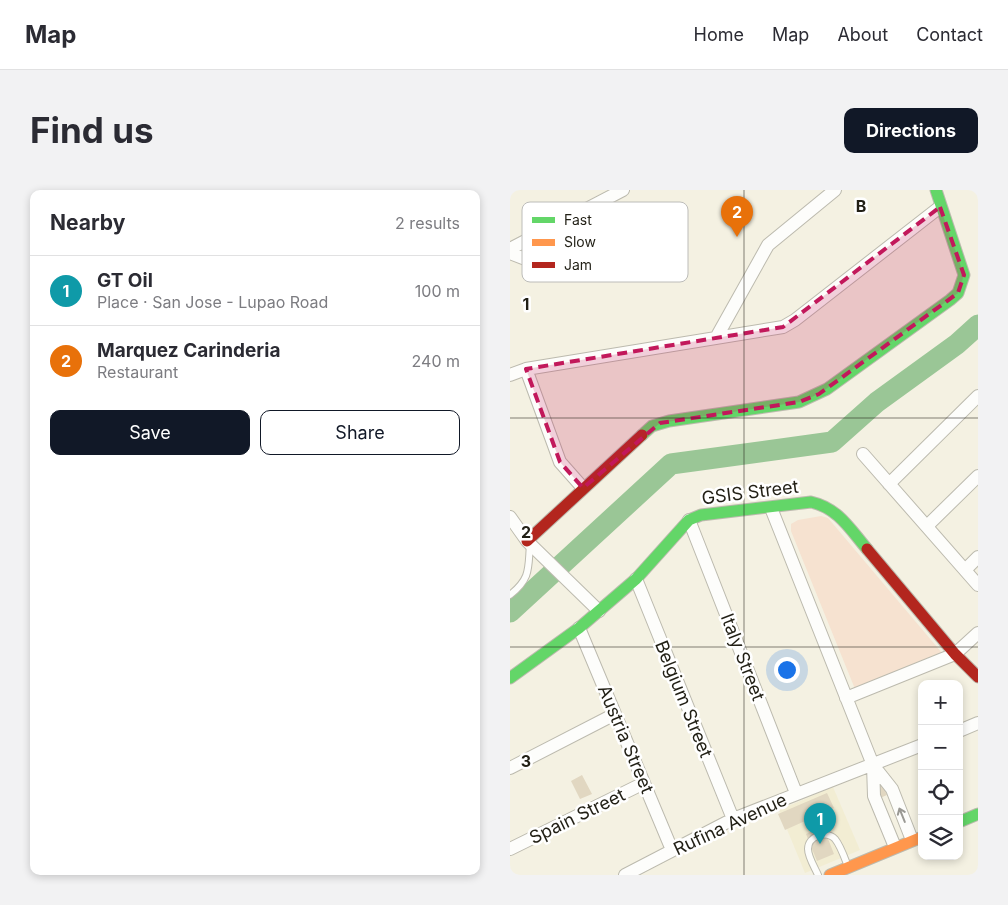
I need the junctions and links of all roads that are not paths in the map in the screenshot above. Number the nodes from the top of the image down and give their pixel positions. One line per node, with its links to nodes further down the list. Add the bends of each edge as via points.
1 (623, 190): 4 (street)
2 (835, 190): 10 (street, via 768,245)
3 (936, 190): 5 (main road)
4 (600, 202)
5 (940, 207): 10 (street, via 789,324); 17 (main road, via 964,275 958,293 950,300 819,394 799,402 660,423 647,430)
6 (522, 243): 7 (street)
7 (510, 249)
8 (510, 253): 9 (street)
9 (522, 258)
10 (716, 338): 11 (street)
11 (526, 369): 12 (street); 17 (street, via 560,462)
12 (510, 375)
13 (978, 396): 16 (street)
14 (863, 454): 16 (street)
15 (978, 476): 21 (street)
16 (889, 484): 21 (street)
17 (583, 488): 22 (main road)
18 (771, 508): 20 (main road, GSIS Street); 31 (main road, GSIS Street, via 811,502 835,511); 34 (street)
19 (510, 518): 22 (street)
20 (689, 520): 25 (main road, GSIS Street); 42 (street, Italy Street)
21 (926, 526): 24 (street)
22 (528, 542): 27 (lane, via 529,571 522,586); 28 (street)
23 (978, 557): 24 (street)
24 (965, 570): 26 (street)
25 (636, 579): 28 (main road, GSIS Street); 44 (street, Belgium Street)
26 (978, 584)
27 (510, 595)
28 (599, 611): 29 (main road, GSIS Street)
29 (579, 628): 33 (main road, GSIS Street); 35 (street, Austria Street)
30 (978, 633): 31 (street)
31 (955, 654): 32 (main road, GSIS Street); 34 (street)
32 (978, 677)
33 (510, 678)
34 (846, 698): 39 (street)
35 (615, 714): 40 (street); 41 (street, Austria Street)
36 (978, 723): 37 (street)
37 (963, 729)
38 (918, 748): 39 (street, Rufina Avenue)
39 (873, 765): 42 (street, Rufina Avenue); 46 (street, one-way to 39, via 892,789); 47 (street, via 874,796)
40 (510, 768)
41 (644, 783): 48 (street, Spain Street); 49 (street, Austria Street)
42 (796, 793): 44 (street, Rufina Avenue)
43 (978, 814): 45 (main road)
44 (733, 819): 49 (street, Rufina Avenue)
45 (963, 820)
46 (917, 838): 47 (main road)
47 (895, 847): 50 (main road)
48 (510, 849)
49 (672, 850): 51 (street, Rufina Avenue)
50 (849, 867): 52 (lane, via 836,840 829,835 821,835 810,842 808,850); 53 (main road)
51 (625, 875)
52 (818, 875)
53 (830, 875)

